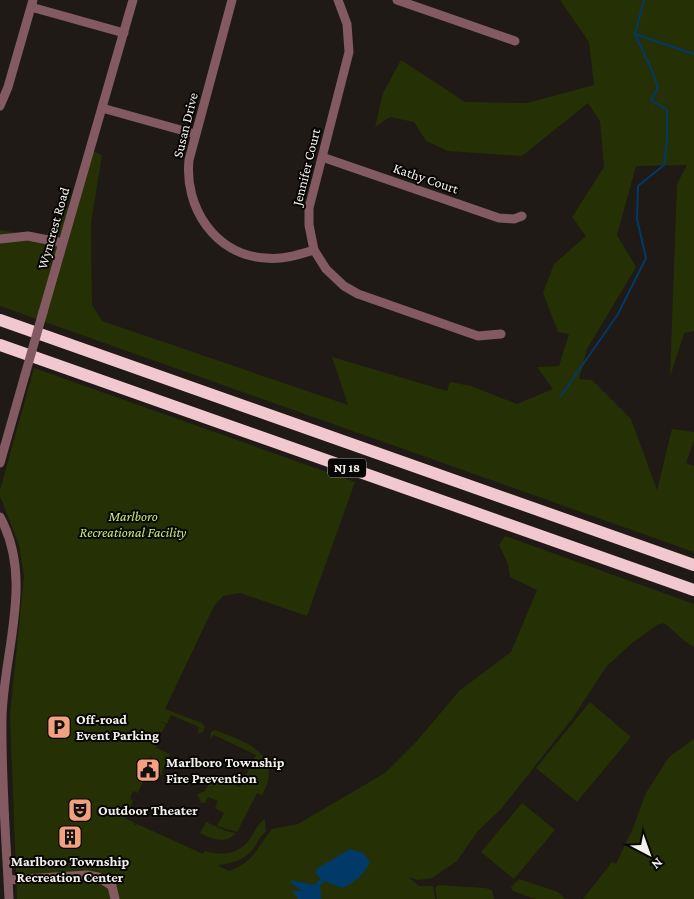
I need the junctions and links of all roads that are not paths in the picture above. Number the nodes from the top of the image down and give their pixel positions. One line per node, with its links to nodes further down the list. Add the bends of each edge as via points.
1 (133, 0): 7 (street, Wyncrest Road)
2 (232, 0): 11 (street, Susan Drive)
3 (350, 0): 5 (street)
4 (397, 0): 8 (street)
5 (339, 2): 12 (street, Jennifer Court, via 349,31 349,52)
6 (32, 4): 7 (street); 9 (street)
7 (124, 33): 10 (street, Wyncrest Road)
8 (515, 41)
9 (0, 106)
10 (102, 108): 11 (street); 15 (street, Wyncrest Road)
11 (195, 134): 16 (street, Susan Drive, via 189,160 189,188 198,215 215,236 236,250 260,258 284,258)
12 (322, 157): 13 (street, Kathy Court, via 499,218); 16 (street, Jennifer Court, via 309,208)
13 (522, 216)
14 (0, 239): 15 (street, via 28,236)
15 (63, 244): 20 (street, Wyncrest Road, bridge)
16 (314, 250): 18 (street, Jennifer Court, via 333,277 358,294 478,336)
17 (0, 320): 22 (highway, NJ 18)
18 (501, 334)
19 (0, 345): 23 (highway, NJ 18)
20 (0, 463)
21 (0, 517): 24 (street, via 10,539 17,581 2,713)
22 (694, 565)
23 (694, 590)
24 (8, 880): 25 (street); 26 (street, via 87,875 104,880 115,890)
25 (9, 899)
26 (116, 899)

